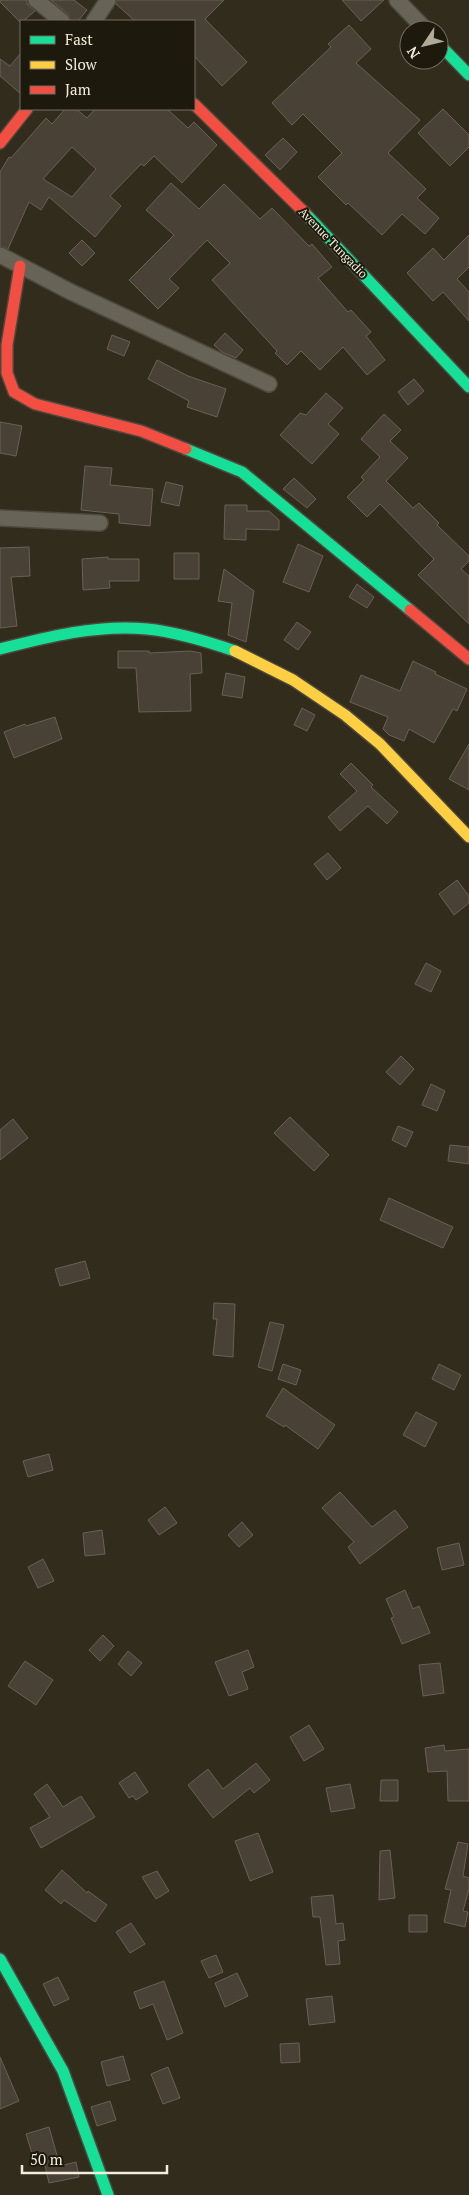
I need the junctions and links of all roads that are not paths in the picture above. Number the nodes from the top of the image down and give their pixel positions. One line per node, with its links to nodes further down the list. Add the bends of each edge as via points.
1 (36, 0): 3 (street)
2 (397, 0): 4 (street)
3 (61, 20)
4 (416, 20)
5 (449, 54): 6 (street)
6 (469, 75)
7 (195, 105): 13 (street, Avenue Tungadio, via 308,216)
8 (27, 110): 9 (street)
9 (0, 143)
10 (0, 255): 11 (street)
11 (20, 266): 12 (street); 17 (street, via 8,345 7,373 14,392 35,404 141,431 242,472)
12 (269, 384)
13 (469, 387)
14 (0, 518): 15 (street)
15 (100, 523)
16 (0, 649): 18 (street, via 92,631 145,629 189,636 240,654 293,681 370,734)
17 (469, 659)
18 (469, 837)
19 (0, 1959): 20 (street, via 63,2071)
20 (108, 2195)

